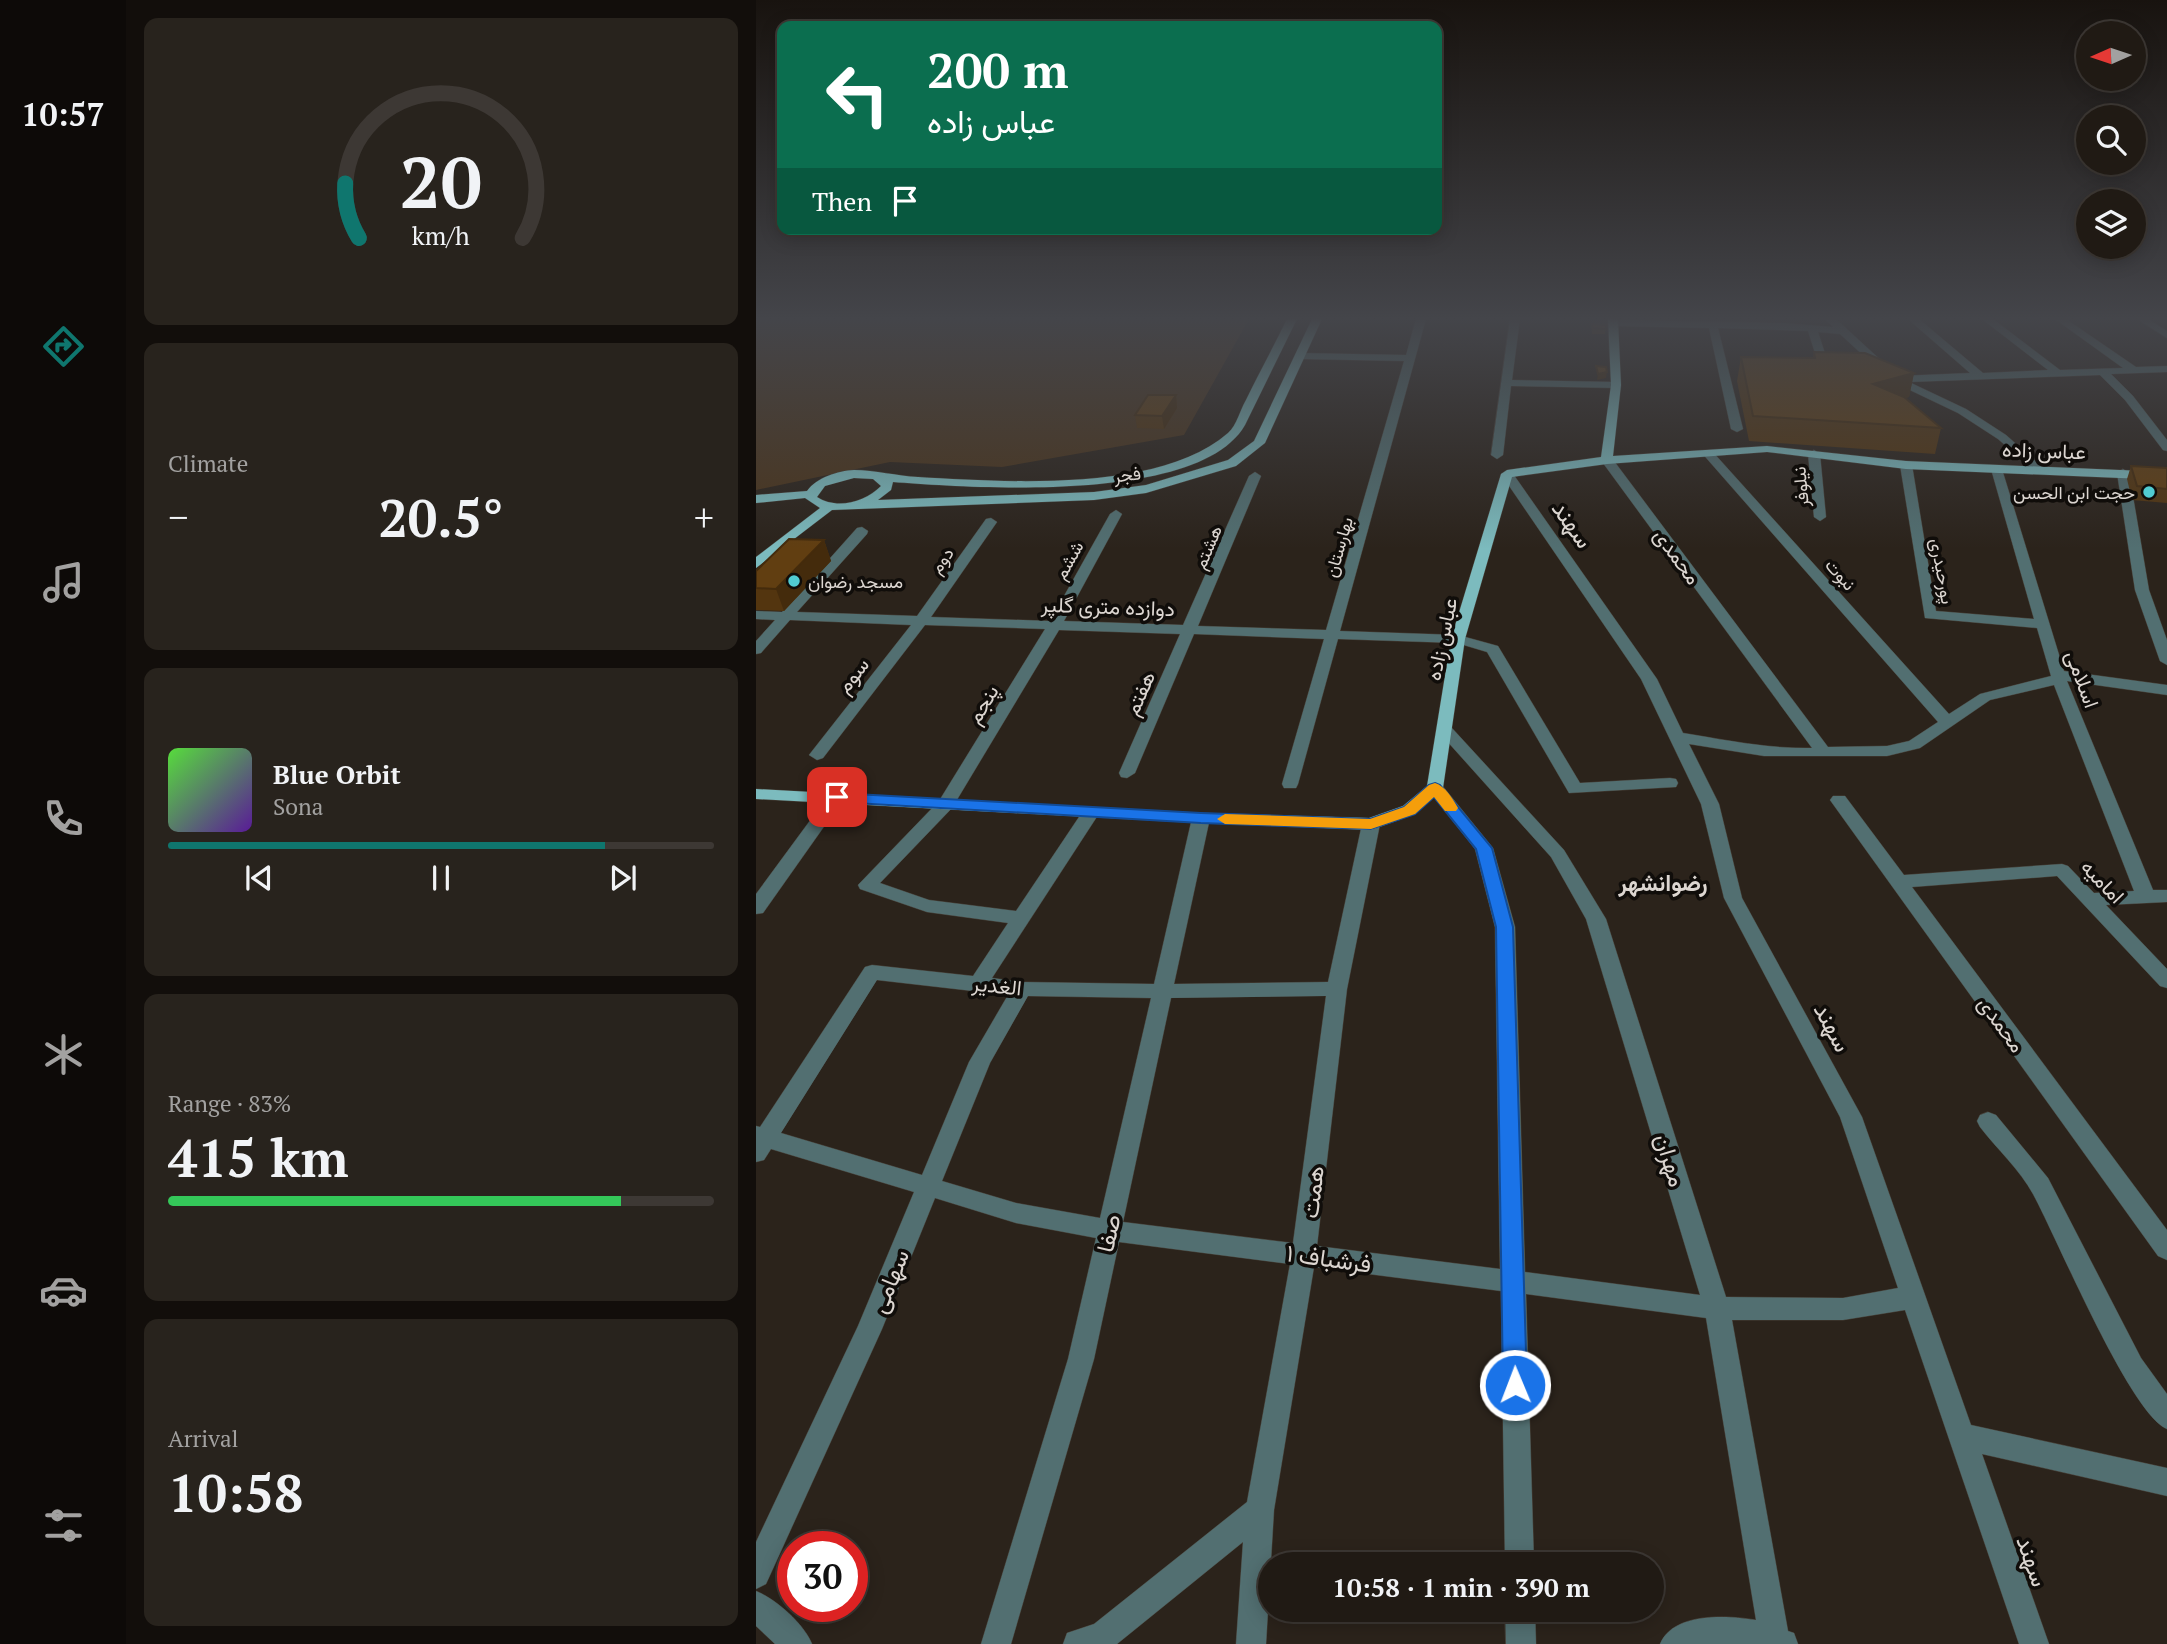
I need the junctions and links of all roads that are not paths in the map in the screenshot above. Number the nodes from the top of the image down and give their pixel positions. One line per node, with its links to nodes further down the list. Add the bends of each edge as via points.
1 (1254, 396): 22 (main road, فجر, via 1235,433 1210,453 1173,468 1073,482 964,484)
2 (1281, 396): 25 (main road, فجر, via 1259,443 1232,463 1146,489 1094,496)
3 (1399, 396): 38 (street, بهارستان)
4 (1504, 396): 13 (street)
5 (1615, 396): 14 (main road)
6 (1729, 396): 9 (street)
7 (1930, 396): 17 (street, via 2002,436)
8 (2127, 396): 10 (street)
9 (1737, 429)
10 (2167, 448)
11 (1707, 453): 12 (main road, عباس زاده, via 1767,449); 14 (main road, عباس زاده); 44 (street, نبوت)
12 (1814, 454): 15 (main road, عباس زاده); 28 (street, نیلوفر)
13 (1497, 455)
14 (1607, 460): 19 (main road, عباس زاده); 47 (street, محمدی)
15 (1906, 465): 16 (main road, عباس زاده); 35 (street, پورحیدری, via 1930,615)
16 (1997, 469): 17 (main road, عباس زاده); 35 (street, اسلامی)
17 (2038, 470): 18 (main road, عباس زاده)
18 (2123, 473): 20 (main road, عباس زاده); 41 (street, via 2142,590)
19 (1507, 474): 39 (main road, عباس زاده); 46 (street, سهند, via 1649,680)
20 (2167, 476)
21 (1255, 477): 37 (street, هشتم)
22 (883, 478): 23 (main road, فجر, via 841,476 820,484); 25 (main road, via 887,487 883,493)
23 (810, 494): 24 (main road); 26 (main road, via 814,502)
24 (756, 499)
25 (853, 505): 26 (main road, فجر)
26 (830, 506): 31 (main road)
27 (1116, 514): 36 (street, ششم)
28 (1820, 517)
29 (991, 522): 34 (street, دوم)
30 (862, 531): 33 (street)
31 (756, 564)
32 (756, 615): 33 (street, دوازده متری گلپر)
33 (786, 616): 34 (street, دوازده متری گلپر); 40 (street)
34 (921, 621): 36 (street, دوازده متری گلپر); 48 (street, سوم)
35 (2043, 624): 42 (street, اسلامی)
36 (1054, 626): 37 (street, دوازده متری گلپر); 55 (street, پنجم)
37 (1190, 630): 38 (street, دوازده متری گلپر); 49 (street, هفتم)
38 (1331, 635): 39 (street, دوازده متری گلپر); 51 (street, بهارستان)
39 (1458, 639): 45 (main road, عباس زاده); 50 (street, دوازده متری گلپر, via 1493,649 1575,789)
40 (756, 650)
41 (2167, 661)
42 (2058, 677): 43 (street); 44 (street, via 1985,697); 61 (street, اسلامی)
43 (2167, 690)
44 (1947, 722): 47 (street, via 1914,745 1887,751)
45 (1445, 730): 52 (main road, عباس زاده); 79 (street, مهران, via 1558,854 1596,919)
46 (1677, 737): 47 (street, via 1764,751); 78 (street, سهند, via 1710,804 1733,898 1851,1117)
47 (1824, 753)
48 (817, 755)
49 (1127, 773)
50 (1670, 783)
51 (1290, 784)
52 (1435, 788): 59 (main road, via 1409,810); 77 (street, via 1484,848 1505,927)
53 (756, 794): 55 (main road)
54 (1839, 800): 60 (street, محمدی)
55 (946, 804): 57 (main road); 65 (street, پنجم, via 867,885 927,906)
56 (827, 811): 64 (street)
57 (1091, 812): 58 (main road); 65 (street)
58 (1201, 818): 59 (main road); 70 (street, صفا)
59 (1371, 824): 69 (street, همت)
60 (1898, 882): 63 (street, امامیه, via 2062,870); 75 (street, محمدی)
61 (2146, 897): 62 (street); 63 (street)
62 (2167, 897)
63 (2090, 899): 66 (street, امامیه)
64 (756, 908)
65 (1021, 918): 67 (street)
66 (2167, 981)
67 (978, 984): 68 (street, الغدیر); 72 (street, الغدیر, via 872,972)
68 (1022, 989): 70 (street, الغدیر); 73 (street, سهامی, via 980,1062)
69 (1337, 989): 70 (street, الغدیر); 76 (street, همت)
70 (1163, 991): 74 (street, صفا)
71 (1988, 1121): 80 (street, via 2040,1185 2132,1367)
72 (759, 1142): 73 (street, فرشباف ۱)
73 (928, 1185): 74 (street, فرشباف ۱, via 1016,1213); 85 (street, سهامی, via 869,1329)
74 (1109, 1230): 76 (street, فرشباف ۱); 90 (street, صفا, via 1080,1359)
75 (2167, 1249)
76 (1304, 1255): 77 (street, فرشباف ۱); 83 (street, همت)
77 (1513, 1283): 79 (street, فرشباف ۱); 84 (street)
78 (1913, 1297): 79 (street, فرشباف ۱, via 1843,1309); 81 (street, سهند)
79 (1717, 1308): 88 (street, مهران)
80 (2167, 1416)
81 (1962, 1436): 82 (street); 95 (street, سهند)
82 (2167, 1482)
83 (1260, 1510): 91 (street, via 1103,1636); 92 (street, همت)
84 (1519, 1552)
85 (756, 1573)
86 (756, 1606): 89 (street)
87 (1520, 1622): 93 (street)
88 (1777, 1642): 94 (street, via 1722,1630)
89 (797, 1644)
90 (996, 1644)
91 (1078, 1644)
92 (1251, 1644)
93 (1521, 1644)
94 (1675, 1644)
95 (2034, 1644)

